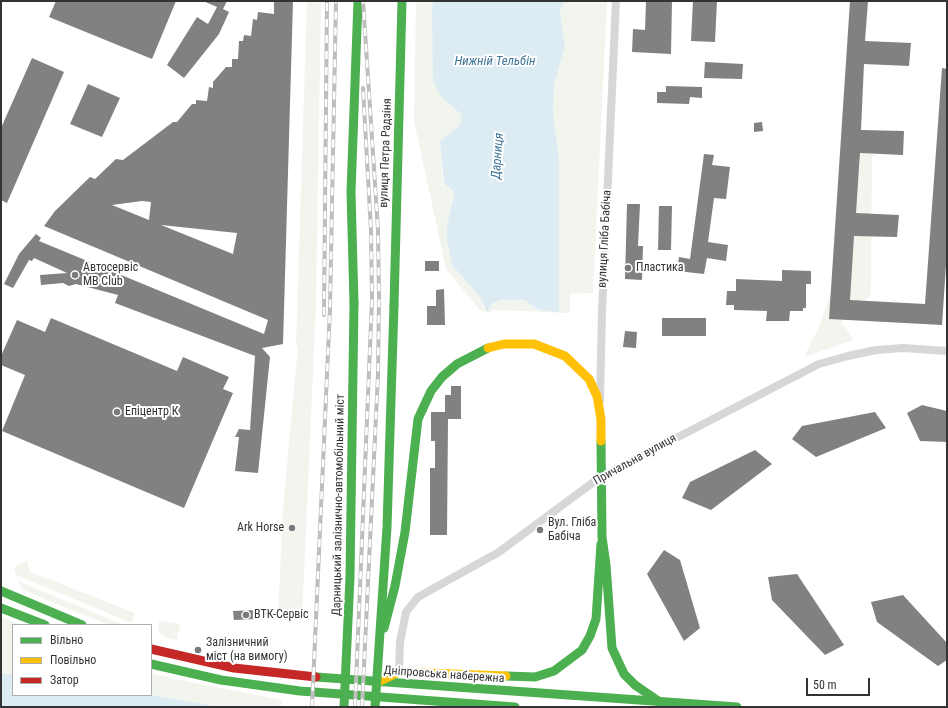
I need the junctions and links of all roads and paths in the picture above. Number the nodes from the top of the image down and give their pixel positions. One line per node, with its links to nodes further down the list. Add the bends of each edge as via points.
1 (358, 1): 16 (main road, Дарницький залізнично-автомобільний міст, bridge, via 351,192 354,303 350,577)
2 (402, 1): 12 (main road, вулиця Петра Радзіня, bridge, via 387,527)
3 (616, 1): 5 (street, вулиця Гліба Бабіча, via 602,312)
4 (947, 351): 5 (street, Причальна вулиця, via 903,348 876,350 819,364)
5 (599, 478): 14 (street, Причальна вулиця, via 499,552 418,597 406,612 400,642)
6 (602, 537): 12 (main road, bridge, via 601,419 597,396 589,379 565,356 534,344 504,344 468,357 442,376 431,391 418,419 405,532 395,586); 14 (main road, bridge, via 596,619 590,636 582,650 554,671 535,677); 19 (main road, bridge, via 610,637 616,660 624,674 635,685)
7 (1, 591): 10 (main road)
8 (1, 608): 9 (main road)
9 (42, 624)
10 (80, 624)
11 (152, 649): 15 (main road, Дніпровська набережна, via 234,668)
12 (377, 651): 17 (main road, bridge)
13 (152, 664): 18 (main road, via 221,680 300,691)
14 (399, 672): 15 (main road)
15 (378, 682): 20 (main road, Дніпровська набережна)
16 (344, 707)
17 (374, 707)
18 (515, 707)
19 (667, 707)
20 (737, 707)

